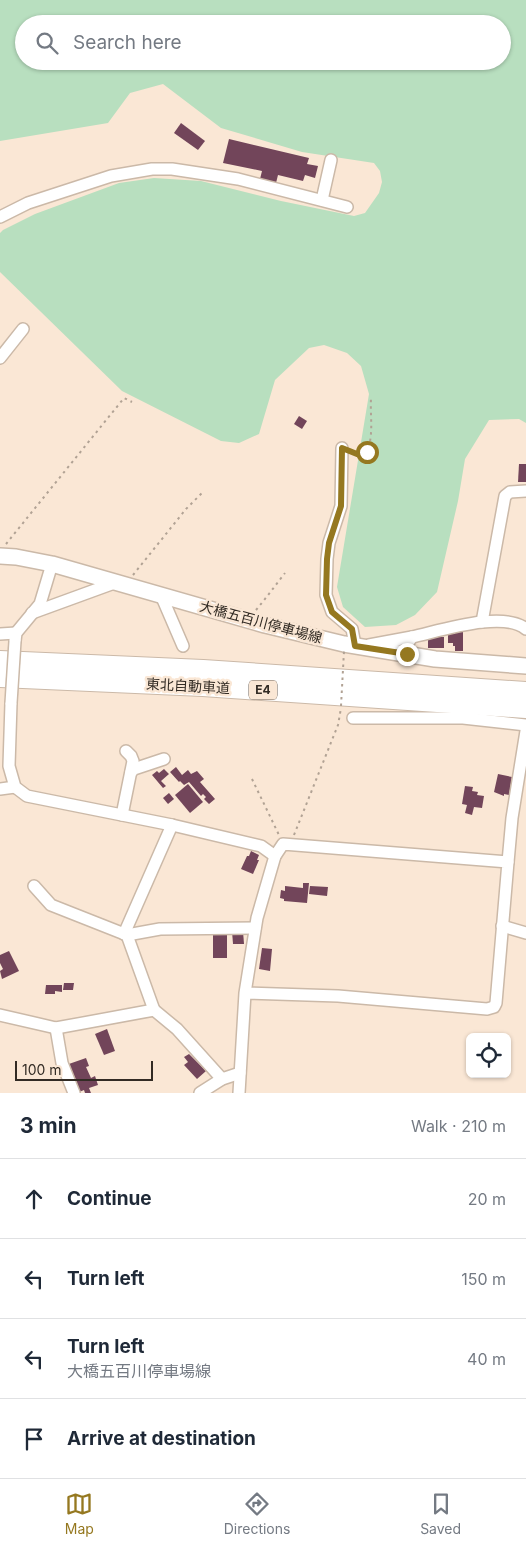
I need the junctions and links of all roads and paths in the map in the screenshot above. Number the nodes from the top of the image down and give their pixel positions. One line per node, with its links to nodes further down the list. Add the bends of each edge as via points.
1 (331, 160): 2 (street)
2 (322, 200): 3 (street); 4 (street, via 238,179 152,169 111,176 28,203)
3 (346, 207)
4 (0, 217)
5 (23, 329): 6 (street)
6 (0, 358)
7 (371, 398): 9 (path, via 372,430 367,452 357,454)
8 (132, 402): 12 (path, via 124,398)
9 (342, 448): 25 (street, via 341,506 329,543 326,595 332,612 352,629)
10 (526, 491): 19 (street, via 510,492 505,496)
11 (202, 493): 15 (path)
12 (3, 550): 13 (main road, 大橋五百川停車場線, via 16,557)
13 (52, 564): 15 (main road, 大橋五百川停車場線); 17 (street, via 40,604)
14 (285, 573): 18 (path, via 256,610)
15 (121, 583): 16 (main road, 大橋五百川停車場線); 17 (street)
16 (161, 595): 18 (main road, 大橋五百川停車場線); 24 (street)
17 (32, 613): 22 (street)
18 (251, 622): 25 (main road, 大橋五百川停車場線)
19 (482, 622): 20 (street, via 506,621); 23 (street)
20 (526, 629)
21 (0, 634): 22 (street)
22 (15, 637): 39 (street, bridge, via 10,766)
23 (412, 637): 25 (street); 26 (street)
24 (183, 646)
25 (354, 648): 26 (main road, 大橋五百川停車場線); 43 (path, bridge, via 338,725)
26 (407, 654): 28 (main road, 大橋五百川停車場線)
27 (0, 661): 30 (highway, 東北自動車道 / E4, via 203,670)
28 (526, 666)
29 (0, 677): 31 (highway, 東北自動車道 / E4, via 223,687)
30 (526, 692)
31 (526, 708)
32 (353, 718): 33 (street, via 463,718)
33 (526, 725)
34 (526, 731): 45 (street)
35 (126, 751): 37 (street, via 132,756)
36 (164, 759): 37 (street)
37 (131, 772): 41 (street)
38 (252, 779): 43 (path)
39 (15, 787): 40 (street); 41 (street, via 27,796)
40 (0, 789)
41 (122, 815): 42 (street)
42 (172, 825): 44 (street, via 261,846); 50 (street)
43 (288, 844): 44 (street); 45 (street)
44 (275, 856): 48 (street)
45 (508, 862): 47 (street)
46 (34, 886): 50 (street, via 52,905)
47 (502, 926): 49 (street); 51 (street, via 496,1002 494,1007 487,1009 338,996)
48 (255, 928): 50 (street, via 160,929); 51 (street)
49 (526, 933)
50 (126, 935): 52 (street)
51 (245, 993): 55 (street)
52 (154, 1010): 54 (street); 56 (street, via 177,1028)
53 (0, 1015): 54 (street)
54 (56, 1028): 57 (street, via 64,1069)
55 (240, 1073): 56 (street); 59 (street)
56 (222, 1079): 58 (street)
57 (74, 1093)
58 (200, 1093)
59 (239, 1093)

